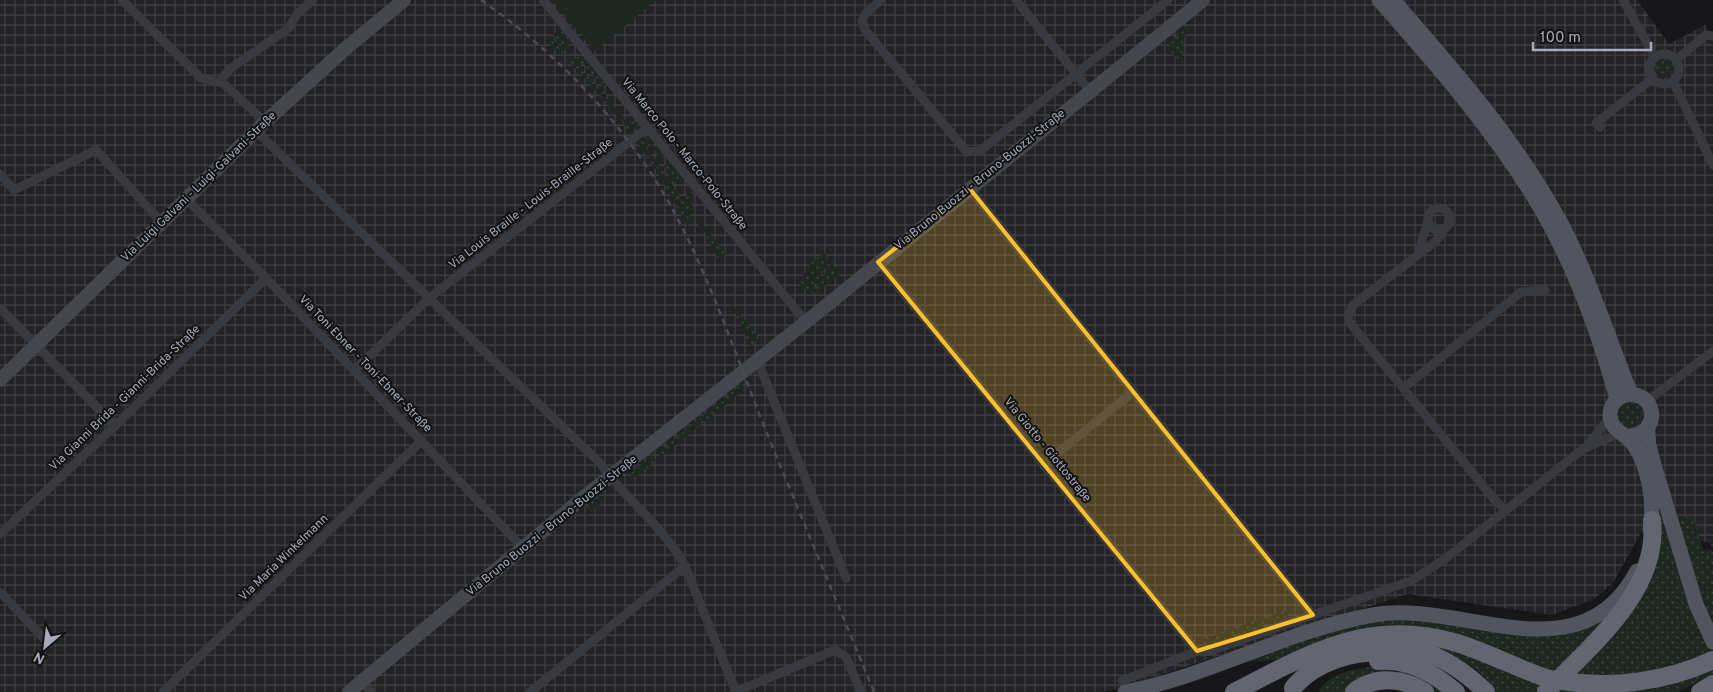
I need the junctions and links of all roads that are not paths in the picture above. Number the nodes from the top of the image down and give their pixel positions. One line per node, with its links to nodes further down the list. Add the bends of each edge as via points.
1 (122, 0): 18 (street, via 201,78)
2 (313, 0): 18 (street, via 297,14 289,28 230,69)
3 (543, 0): 22 (street, Via Marco Polo - Marco-Polo-Straße)
4 (881, 0): 15 (street, via 865,14 862,21 865,30 967,152 980,151)
5 (1016, 0): 15 (street)
6 (1168, 0): 15 (street)
7 (1203, 0): 19 (main road, Via Bruno Buozzi - Bruno-Buozzi-Straße)
8 (1378, 0): 44 (main road, via 1489,132 1541,209 1569,262)
9 (1393, 0): 44 (main road, via 1500,130 1546,196 1588,280)
10 (1623, 0): 13 (street)
11 (395, 3): 20 (main road, Via Luigi Galvani - Luigi-Galvani-Straße)
12 (1713, 36): 14 (street, via 1706,35)
13 (1656, 57): 14 (street, via 1670,55); 16 (street, via 1650,64)
14 (1676, 60): 17 (street, via 1678,75)
15 (1076, 74): 19 (street)
16 (1652, 78): 17 (street, via 1659,83); 21 (street, via 1596,123)
17 (1673, 81): 23 (street)
18 (219, 82): 20 (street)
19 (1090, 91): 25 (main road, Via Bruno Buozzi - Bruno-Buozzi-Straße)
20 (261, 127): 26 (main road, Via Luigi Galvani - Luigi-Galvani-Straße); 34 (street)
21 (1600, 127)
22 (648, 128): 34 (street, Via Louis Braille - Louis-Braille-Straße); 36 (street, Via Marco Polo - Marco-Polo-Straße)
23 (1713, 165)
24 (0, 174): 28 (street, via 14,190 96,150)
25 (970, 189): 31 (main road, Via Bruno Buozzi - Bruno-Buozzi-Straße); 43 (street)
26 (187, 200): 28 (main road, Via Luigi Galvani - Luigi-Galvani-Straße); 32 (street, Via Toni Ebner - Toni-Ebner-Straße)
27 (1428, 219): 29 (street, via 1436,230); 29 (street, via 1433,210 1443,209 1449,218); 30 (street)
28 (163, 224): 37 (main road, Via Luigi Galvani - Luigi-Galvani-Straße)
29 (1446, 227): 30 (street, via 1436,241)
30 (1418, 255): 42 (street, via 1353,305 1348,316 1349,322)
31 (878, 262): 36 (main road, Via Bruno Buozzi - Bruno-Buozzi-Straße); 52 (street, Via Giotto - Giottostraße)
32 (266, 278): 40 (street, Via Toni Ebner - Toni-Ebner-Straße); 47 (street, Via Gianni Brida - Gianni-Brida-Straße)
33 (1545, 290): 42 (street, via 1520,292)
34 (428, 299): 40 (street, Via Louis Braille - Louis-Braille-Straße); 53 (street, via 600,463)
35 (0, 308): 37 (street)
36 (806, 322): 39 (main road, Via Bruno Buozzi - Bruno-Buozzi-Straße)
37 (36, 345): 41 (main road, Via Luigi Galvani - Luigi-Galvani-Straße); 47 (street)
38 (1713, 350): 45 (street)
39 (757, 360): 53 (main road, Via Bruno Buozzi - Bruno-Buozzi-Straße); 59 (street)
40 (354, 371): 50 (street, Via Toni Ebner - Toni-Ebner-Straße)
41 (0, 380)
42 (1404, 387): 54 (street)
43 (1134, 391): 52 (street); 61 (street)
44 (1624, 396): 45 (main road, via 1640,396); 46 (main road, via 1611,407)
45 (1647, 402): 48 (main road, via 1652,415)
46 (1610, 417): 49 (main road, via 1612,426); 51 (street)
47 (116, 426): 56 (street, Via Gianni Brida - Gianni-Brida-Straße)
48 (1647, 428): 49 (main road, via 1639,434); 62 (main road, via 1655,468 1696,604)
49 (1623, 435): 51 (street); 55 (main road, via 1634,446 1643,465)
50 (421, 441): 57 (street, Via Toni Ebner - Toni-Ebner-Straße); 72 (street, Via Maria Winkelmann)
51 (1584, 448): 54 (street)
52 (1043, 465): 64 (street, Via Giotto - Giottostraße)
53 (610, 478): 57 (main road, Via Bruno Buozzi - Bruno-Buozzi-Straße); 58 (street, via 652,520)
54 (1505, 510): 61 (street, via 1445,559 1412,581)
55 (1652, 520): 67 (highway, via 1651,551 1634,591 1609,626); 69 (main road, via 1645,552 1629,585 1610,605 1578,623 1550,630 1522,630 1425,613 1377,614 1312,630 1153,686)
56 (0, 534)
57 (523, 548): 70 (main road, Via Bruno Buozzi - Bruno-Buozzi-Straße)
58 (685, 566): 74 (street); 75 (street)
59 (846, 578)
60 (0, 592): 63 (street)
61 (1313, 615): 64 (street, via 1209,650)
62 (1711, 638)
63 (49, 644)
64 (1197, 651): 69 (street)
65 (1713, 660): 67 (highway, via 1670,675 1632,682)
66 (1282, 668): 67 (highway, via 1317,650 1359,638 1420,635 1458,644); 77 (highway); 82 (highway, via 1362,646 1393,645 1429,653 1451,663)
67 (1553, 684)
68 (1713, 684): 83 (highway)
69 (1123, 686)
70 (354, 689): 73 (street)
71 (1290, 690): 80 (highway, via 1332,671 1385,661 1423,669); 81 (highway, via 1318,666 1366,653 1386,653 1426,661 1446,670)
72 (163, 692)
73 (371, 692)
74 (530, 692)
75 (736, 692): 76 (street, via 834,650 846,657)
76 (862, 692)
77 (1234, 692)
78 (1354, 692): 79 (highway, via 1369,683 1387,680 1402,681)
79 (1426, 692)
80 (1456, 692)
81 (1475, 692)
82 (1486, 692)
83 (1700, 692)

